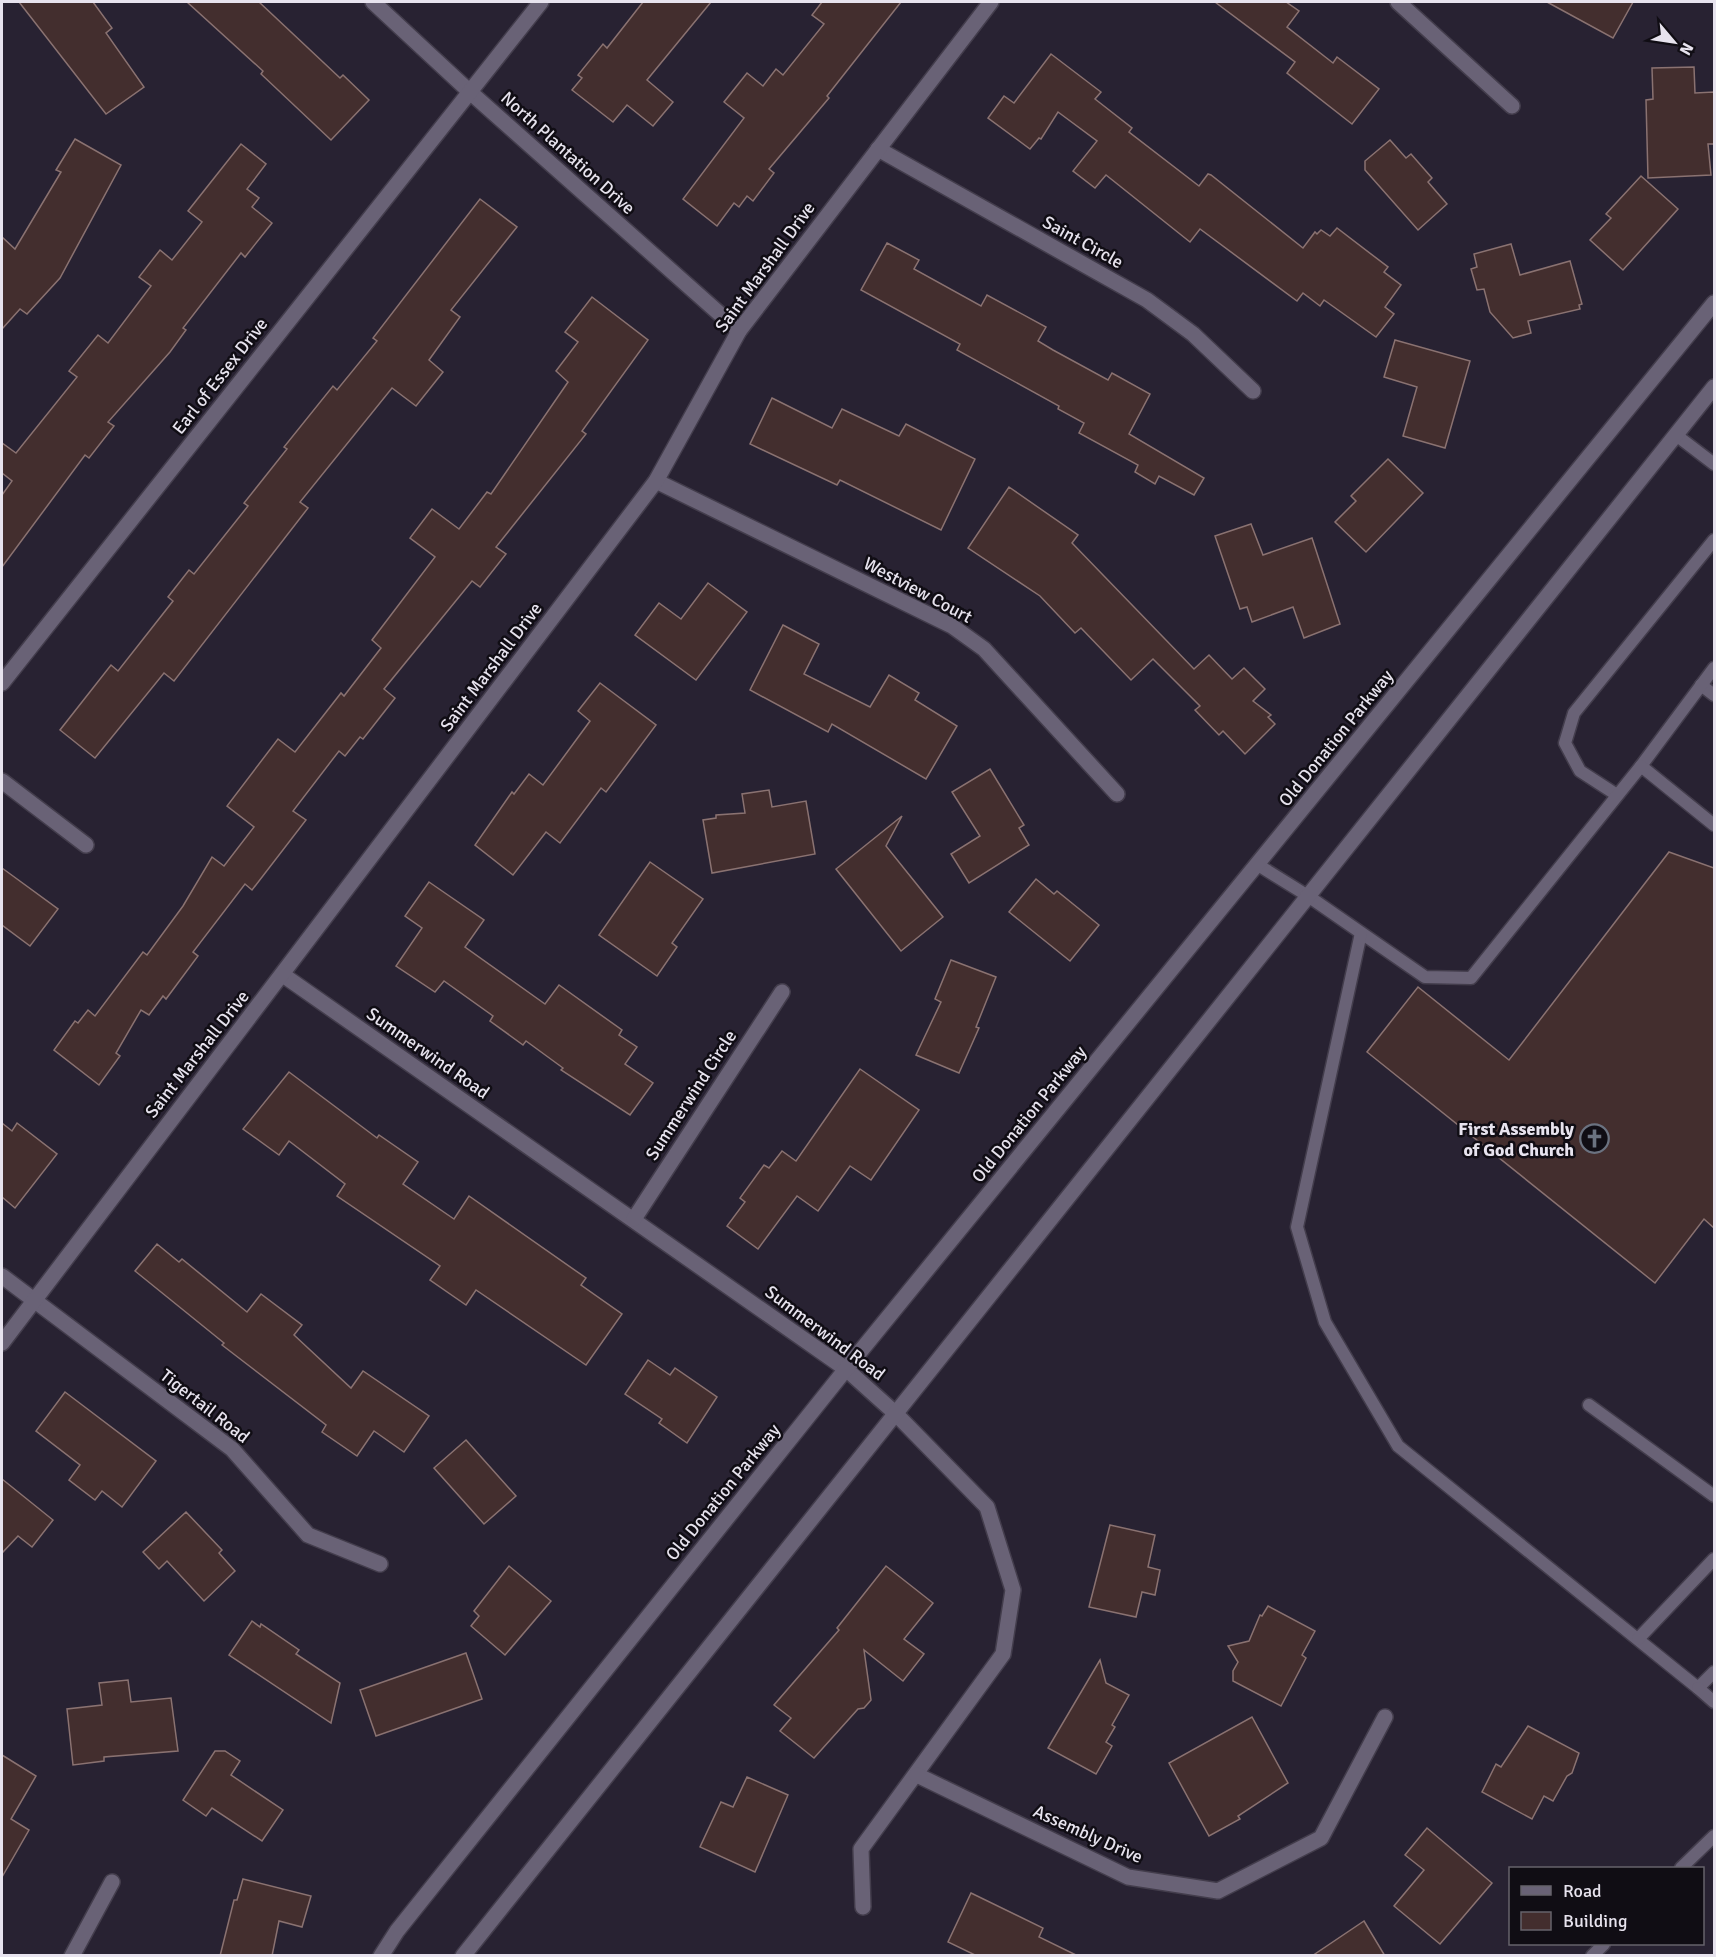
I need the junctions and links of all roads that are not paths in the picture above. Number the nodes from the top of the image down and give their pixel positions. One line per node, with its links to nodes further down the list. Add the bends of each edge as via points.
1 (373, 2): 5 (street, North Plantation Drive)
2 (541, 2): 5 (street, Earl of Essex Drive)
3 (991, 2): 7 (street, Saint Marshall Drive)
4 (1398, 2): 6 (street)
5 (470, 92): 9 (street, North Plantation Drive); 17 (street, Earl of Essex Drive)
6 (1512, 106)
7 (878, 149): 9 (street, Saint Marshall Drive); 11 (street, Saint Circle, via 1147,300 1193,334)
8 (1714, 303): 26 (street, Old Donation Parkway)
9 (739, 331): 14 (street, Saint Marshall Drive)
10 (1714, 387): 12 (street)
11 (1253, 392)
12 (1676, 435): 13 (lane); 27 (street)
13 (1714, 464)
14 (656, 481): 22 (street, Westview Court, via 952,626 984,649); 29 (street, Saint Marshall Drive)
15 (1714, 540): 23 (lane, via 1574,713 1565,743 1580,771)
16 (1714, 668): 18 (lane)
17 (2, 683)
18 (1701, 685): 19 (lane); 20 (lane)
19 (1714, 695)
20 (1641, 766): 23 (lane); 24 (lane)
21 (2, 781): 25 (street)
22 (1117, 794)
23 (1617, 795): 28 (lane, via 1471,978 1425,977)
24 (1714, 825)
25 (86, 845)
26 (1258, 865): 27 (lane); 35 (street, Old Donation Parkway)
27 (1308, 896): 28 (lane); 37 (street)
28 (1361, 933): 41 (lane, via 1297,1227 1325,1322 1398,1446)
29 (283, 975): 31 (street, Summerwind Road); 33 (street, Saint Marshall Drive)
30 (782, 992): 31 (street, Summerwind Circle)
31 (634, 1219): 35 (street, Summerwind Road)
32 (2, 1276): 33 (street, Tigertail Road)
33 (34, 1299): 34 (street, Saint Marshall Drive); 40 (street, Tigertail Road, via 232,1449 308,1535)
34 (2, 1343)
35 (846, 1369): 37 (street, Summerwind Road); 53 (street, Old Donation Parkway)
36 (1589, 1405): 38 (lane)
37 (895, 1413): 46 (street, Summerwind Road, via 987,1507 1013,1590 1003,1654); 54 (street)
38 (1714, 1496)
39 (1714, 1559): 41 (lane)
40 (380, 1564)
41 (1638, 1639): 43 (lane)
42 (1714, 1672): 43 (lane)
43 (1698, 1688): 44 (lane)
44 (1714, 1702)
45 (1385, 1717): 46 (street, Assembly Drive, via 1321,1838 1218,1891 1128,1877)
46 (917, 1775): 50 (street, Summerwind Road, via 861,1850)
47 (1714, 1836): 48 (lane)
48 (1683, 1867)
49 (112, 1882): 52 (street)
50 (863, 1907)
51 (1603, 1945): 55 (lane)
52 (72, 1956)
53 (381, 1956)
54 (463, 1956)
55 (1592, 1956)

